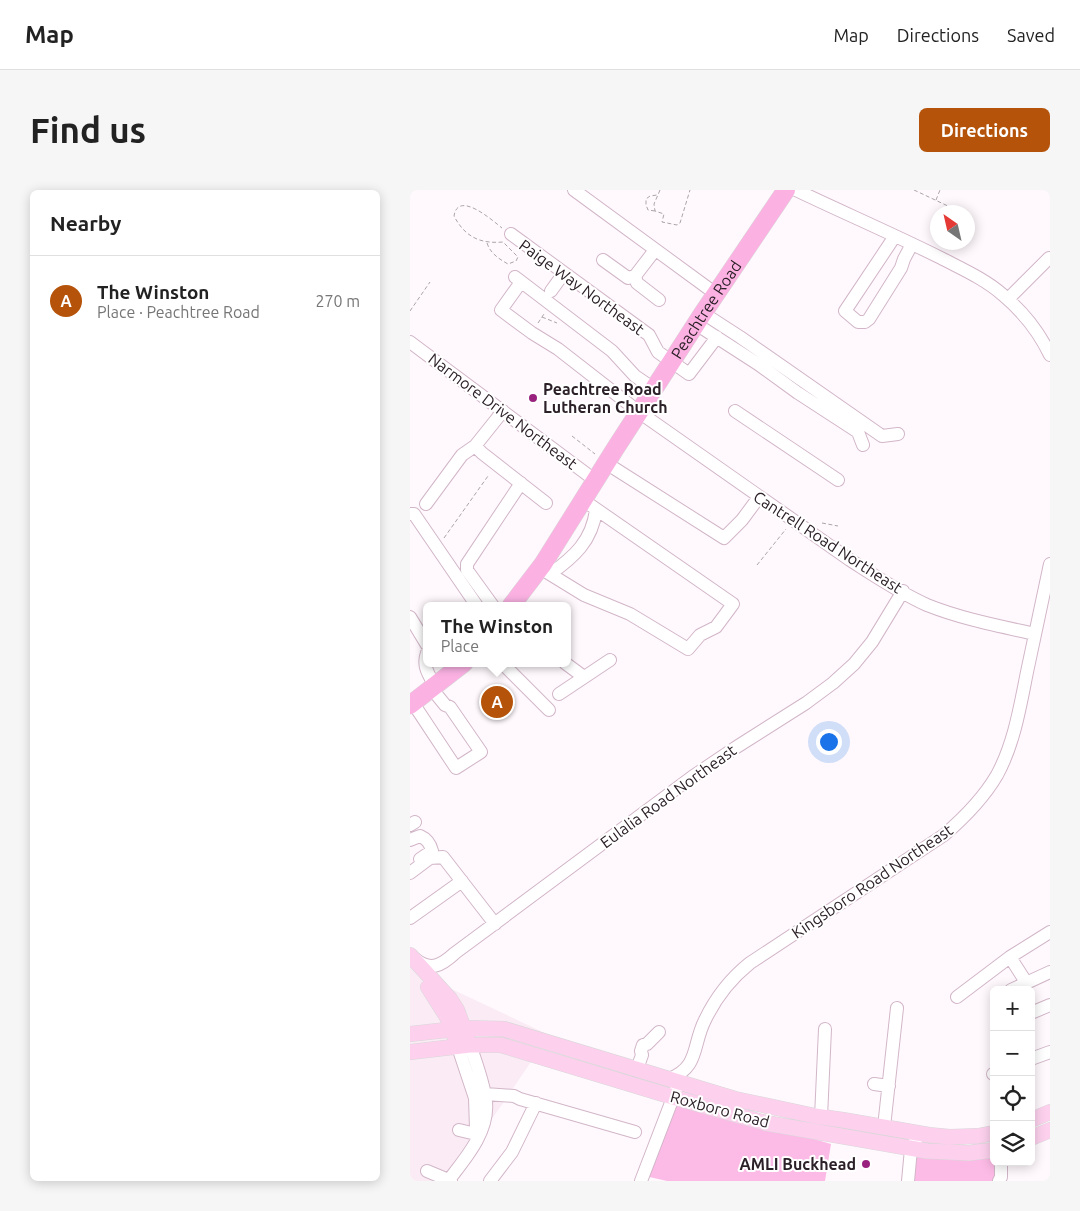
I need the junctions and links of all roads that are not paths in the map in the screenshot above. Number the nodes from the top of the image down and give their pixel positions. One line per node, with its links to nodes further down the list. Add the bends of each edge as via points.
1 (574, 190): 7 (street)
2 (786, 190): 13 (highway, Peachtree Road)
3 (796, 190): 5 (street)
4 (511, 234): 10 (street, Paige Way Northeast)
5 (895, 236): 6 (street); 6 (street, via 845,311 858,322 869,319)
6 (912, 244): 15 (street, via 982,280)
7 (655, 250): 11 (street); 13 (street)
8 (1049, 258): 15 (street)
9 (603, 260): 11 (street, via 628,278)
10 (564, 273): 12 (street); 20 (street, Paige Way Northeast, via 649,335 655,349)
11 (635, 276): 14 (street, via 637,283)
12 (551, 291)
13 (716, 294): 16 (highway, Peachtree Road)
14 (659, 300)
15 (1008, 300): 19 (street, via 1034,328)
16 (699, 318): 17 (street); 20 (highway, Peachtree Road); 25 (street, via 740,337 882,436)
17 (717, 337): 20 (street, Paige Way Northeast, via 689,374); 26 (street, via 858,432)
18 (410, 342): 22 (street, Narmore Drive Northeast, via 464,377)
19 (1050, 355)
20 (671, 362): 21 (highway, Peachtree Road)
21 (654, 389): 24 (highway, Peachtree Road); 24 (street, Cantrell Road Northeast, via 518,279 501,310 558,349)
22 (503, 411): 27 (street); 30 (street, Narmore Drive Northeast)
23 (735, 411): 29 (street)
24 (639, 412): 28 (highway, Peachtree Road); 32 (street, Cantrell Road Northeast)
25 (898, 434)
26 (864, 445)
27 (475, 446): 31 (street); 34 (street, via 462,455)
28 (601, 459): 30 (highway, Peachtree Road); 32 (street, via 724,538)
29 (838, 480)
30 (596, 481): 35 (highway, Peachtree Road)
31 (521, 483): 33 (street); 41 (street, via 467,564)
32 (760, 497): 39 (street, Cantrell Road Northeast, via 866,570)
33 (546, 503)
34 (426, 504)
35 (590, 505): 38 (highway, Peachtree Road); 38 (street, via 733,604 716,627 700,634 688,649 630,614 584,595)
36 (410, 514): 40 (street, via 414,514)
37 (1050, 564): 44 (street, Kingsboro Road Northeast)
38 (545, 571): 42 (highway, Peachtree Road)
39 (903, 591): 44 (street, Cantrell Road Northeast, via 954,615); 61 (street, Eulalia Road Northeast, via 872,642 833,683 692,777)
40 (474, 602)
41 (490, 602)
42 (515, 602)
43 (410, 617): 45 (street)
44 (1035, 634): 81 (street, Kingsboro Road Northeast, via 1010,744 997,774 980,800 944,835 735,975 722,989 704,1022 690,1065)
45 (423, 638)
46 (610, 660): 51 (street)
47 (425, 667): 52 (street)
48 (459, 667): 52 (highway)
49 (506, 667): 55 (street)
50 (570, 667): 51 (street)
51 (584, 677): 53 (street)
52 (433, 687): 54 (highway); 54 (street, via 481,752 456,768)
53 (558, 694)
54 (411, 704)
55 (549, 710)
56 (410, 840): 57 (street, via 420,836 426,839 432,851)
57 (410, 866)
58 (410, 873): 59 (street, via 430,858 443,857)
59 (462, 881): 60 (street); 61 (street)
60 (410, 918)
61 (495, 924): 64 (street, Eulalia Road Northeast, via 445,962 435,966 423,965)
62 (1050, 932): 63 (street)
63 (1010, 957): 66 (street); 68 (street)
64 (410, 959): 72 (main road, via 450,999)
65 (1050, 972): 66 (street)
66 (1026, 982): 67 (street)
67 (1018, 986)
68 (956, 997)
69 (1050, 1005): 71 (street)
70 (897, 1008): 83 (street)
71 (1035, 1011)
72 (458, 1028): 75 (main road, Roxboro Road); 76 (main road); 79 (main road, Roxboro Road, via 504,1029)
73 (825, 1029): 88 (street)
74 (659, 1032): 79 (street)
75 (410, 1034)
76 (464, 1046): 77 (main road, Roxboro Road); 84 (street); 85 (main road, Roxboro Road, via 501,1045); 94 (street, via 475,1098)
77 (410, 1052)
78 (1050, 1052): 80 (street)
79 (642, 1056): 81 (main road, Roxboro Road)
80 (1035, 1058)
81 (674, 1081): 85 (street); 88 (main road, Roxboro Road, via 734,1099)
82 (874, 1084): 83 (street)
83 (888, 1086): 90 (street)
84 (485, 1094): 86 (street, via 514,1096); 100 (street, via 484,1122)
85 (673, 1097): 98 (main road, Roxboro Road, via 766,1123); 105 (street)
86 (536, 1103): 93 (street); 104 (street, via 512,1152)
87 (1050, 1112): 89 (main road)
88 (821, 1117): 90 (main road, Roxboro Road)
89 (1035, 1118)
90 (884, 1127): 95 (main road, Roxboro Road)
91 (459, 1130): 94 (street)
92 (1050, 1130): 97 (main road)
93 (635, 1132)
94 (476, 1134): 100 (street)
95 (920, 1134): 96 (main road, Roxboro Road, via 950,1137); 98 (street)
96 (990, 1134)
97 (1035, 1136)
98 (911, 1149): 99 (main road, Roxboro Road, via 969,1153); 106 (street)
99 (990, 1150)
100 (466, 1157): 103 (street)
101 (1001, 1166): 107 (street)
102 (431, 1176): 103 (street)
103 (449, 1181)
104 (490, 1181)
105 (641, 1181)
106 (908, 1181)
107 (999, 1181)

